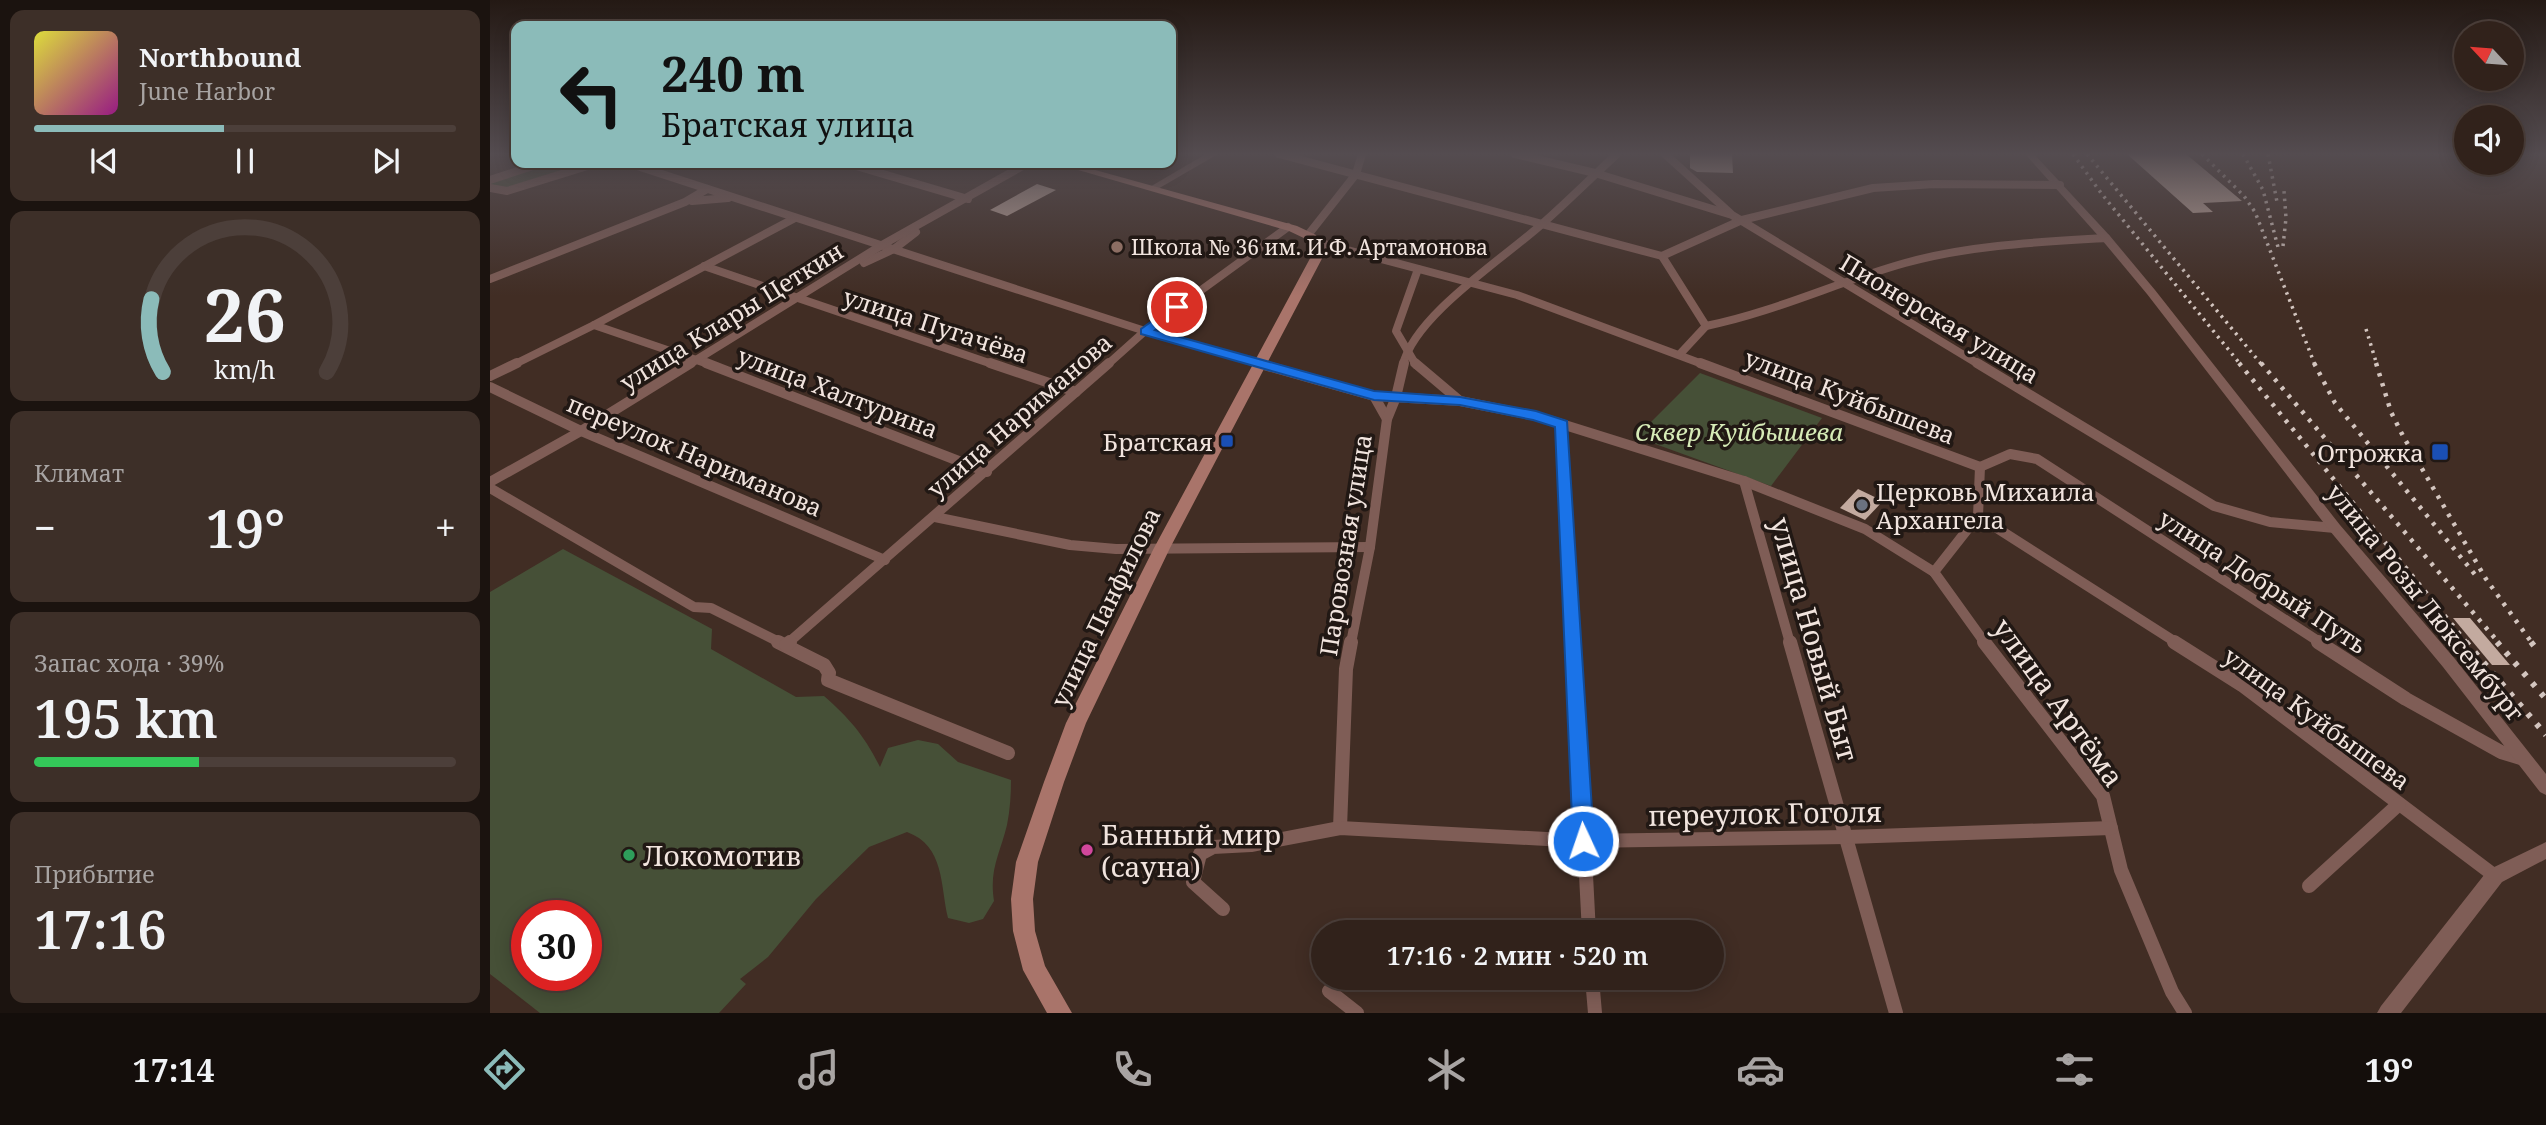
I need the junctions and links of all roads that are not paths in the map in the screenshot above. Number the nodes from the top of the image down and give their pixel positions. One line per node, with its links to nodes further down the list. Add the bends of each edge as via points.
1 (694, 201): 12 (street)
2 (743, 201): 14 (street)
3 (964, 201): 16 (street, улица Клары Цеткин)
4 (1199, 201): 18 (main road, улица Куйбышева)
5 (1340, 201): 20 (street, улица Панфилова)
6 (1457, 201): 17 (street)
7 (1566, 201): 17 (street, Паровозная улица)
8 (1687, 201): 13 (street, Пионерская улица)
9 (1717, 201): 13 (street)
10 (1819, 201): 15 (street)
11 (2074, 201): 19 (street, улица Розы Люксембург)
12 (685, 202): 27 (street)
13 (1732, 215): 15 (street, Пионерская улица)
14 (795, 218): 21 (street); 24 (street)
15 (1742, 220): 23 (street); 29 (street, Пионерская улица)
16 (922, 223): 21 (street, улица Клары Цеткин); 22 (street)
17 (1542, 224): 23 (street); 28 (street, Паровозная улица)
18 (1288, 227): 20 (main road, улица Куйбышева); 33 (street, улица Нариманова)
19 (2106, 238): 29 (street, via 1959,251); 54 (street, улица Розы Люксембург)
20 (1315, 243): 25 (street, улица Куйбышева); 37 (main road, улица Панфилова)
21 (882, 245): 22 (street); 26 (street, улица Клары Цеткин)
22 (894, 249): 26 (street); 33 (street)
23 (1662, 256): 32 (street)
24 (704, 266): 30 (street, улица Пугачёва); 31 (street)
25 (1418, 270): 28 (street, улица Куйбышева); 34 (street, via 1396,331)
26 (839, 274): 30 (street, улица Клары Цеткин)
27 (490, 279)
28 (1471, 283): 34 (street, Паровозная улица, via 1437,312); 35 (street, улица Куйбышева)
29 (1846, 283): 32 (street, via 1740,321); 54 (street, Пионерская улица, via 2214,506 2270,522)
30 (796, 298): 36 (street, улица Клары Цеткин); 40 (street, улица Пугачёва)
31 (594, 325): 36 (street, улица Халтурина); 38 (street)
32 (1706, 327): 35 (street)
33 (1146, 331): 37 (street); 40 (street, улица Нариманова)
34 (1406, 353): 42 (street, Паровозная улица); 43 (street, via 1423,374)
35 (1680, 354): 47 (street, улица Куйбышева)
36 (696, 359): 46 (street, улица Клары Цеткин); 48 (street, улица Халтурина)
37 (1260, 362): 41 (street); 56 (main road, улица Панфилова)
38 (490, 376)
39 (490, 387): 46 (street, переулок Нариманова)
40 (1076, 392): 48 (street, улица Нариманова)
41 (1374, 396): 42 (street); 44 (street)
42 (1396, 397): 43 (street); 44 (street, Паровозная улица)
43 (1460, 401): 45 (street)
44 (1387, 419): 55 (street, Паровозная улица)
45 (1562, 425): 49 (street); 67 (street)
46 (581, 431): 50 (street, улица Клары Цеткин); 57 (street, переулок Нариманова)
47 (1980, 467): 52 (street, улица Куйбышева); 61 (street, улица Добрый Путь, via 2010,454 2037,459 2406,699 2501,752)
48 (987, 472): 53 (street, улица Нариманова)
49 (1744, 481): 58 (street, via 1865,529); 66 (street, улица Новый Быт)
50 (490, 482)
51 (490, 488): 59 (street, via 694,607 711,608)
52 (1978, 516): 58 (street); 63 (street, улица Куйбышева, via 2242,685)
53 (935, 517): 56 (street, via 1070,545); 57 (street, улица Нариманова)
54 (2335, 528): 61 (street, улица Розы Люксембург)
55 (1370, 547): 56 (street); 64 (street, Паровозная улица, via 1346,669)
56 (1162, 548): 75 (main road, улица Панфилова, via 1076,723 1027,862 1024,931 1035,970)
57 (885, 560): 59 (street, улица Нариманова)
58 (1934, 572): 65 (street, улица Артёма, via 2103,796)
59 (786, 645): 60 (street, via 824,665 828,680)
60 (1008, 753)
61 (2524, 759): 62 (street, улица Розы Люксембург)
62 (2546, 787)
63 (2399, 804): 69 (street, улица Куйбышева); 70 (street)
64 (1340, 828): 67 (street, переулок Гоголя); 71 (street, переулок Гоголя, via 1251,845 1213,847 1200,854 1193,882)
65 (2111, 828): 66 (street, переулок Гоголя); 79 (street, улица Артёма, via 2121,870)
66 (1847, 837): 67 (street, переулок Гоголя); 78 (street, улица Новый Быт)
67 (1583, 841): 72 (street)
68 (2546, 850): 69 (street)
69 (2495, 876): 80 (street)
70 (2309, 886)
71 (1223, 909)
72 (1589, 920)
73 (1593, 990): 77 (street)
74 (1329, 991): 76 (street)
75 (1060, 1013)
76 (1357, 1013)
77 (1595, 1013)
78 (1896, 1013)
79 (2185, 1013)
80 (2388, 1013)

